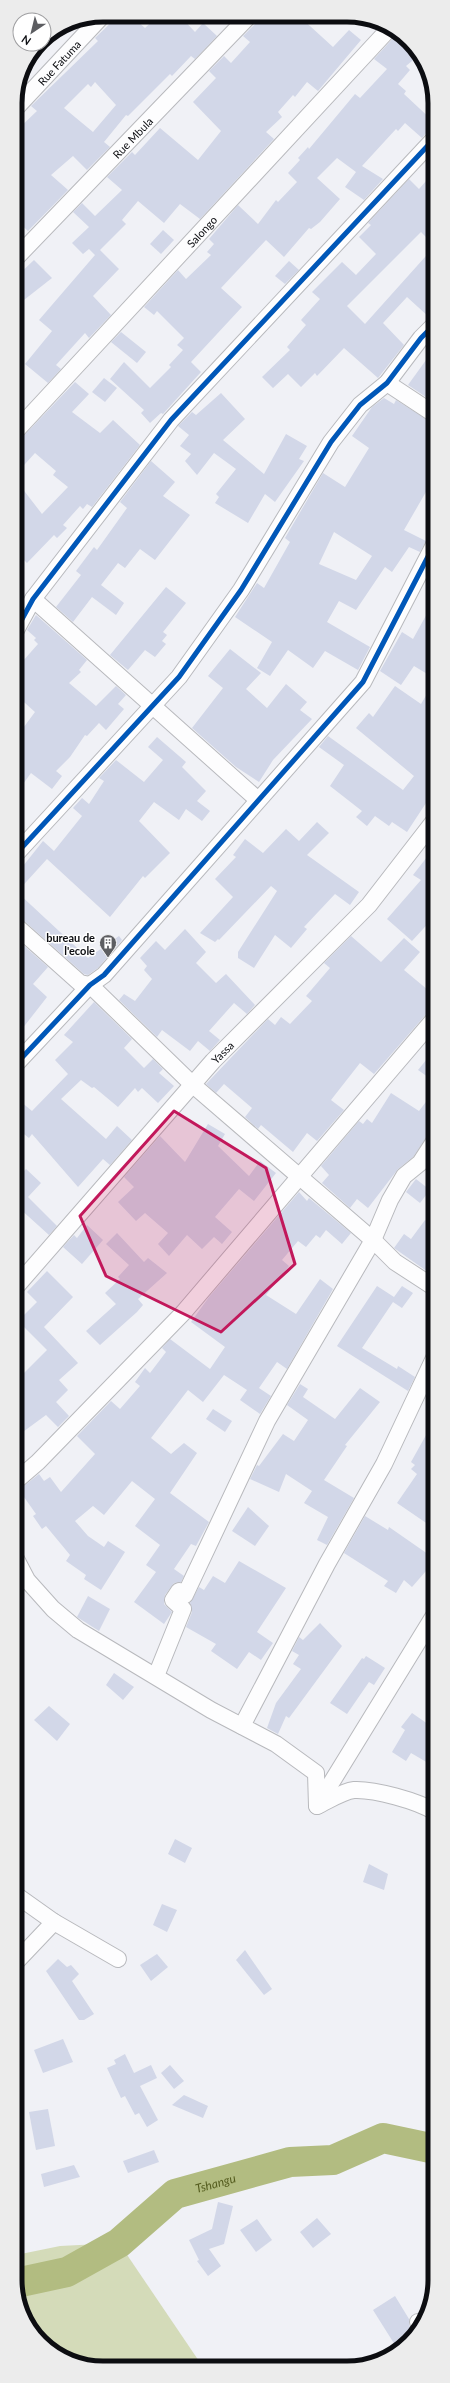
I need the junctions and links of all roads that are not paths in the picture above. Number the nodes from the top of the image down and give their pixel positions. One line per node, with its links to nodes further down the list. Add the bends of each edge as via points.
1 (96, 22): 4 (street, Rue Fatuma)
2 (243, 22): 6 (street, Rue Mbula)
3 (386, 32): 10 (street, Salongo)
4 (22, 102)
5 (428, 145): 12 (street, via 171,420)
6 (22, 252)
7 (428, 331): 8 (street)
8 (387, 384): 9 (street); 14 (street, via 360,405 331,442 245,584 212,633 180,677)
9 (428, 410)
10 (22, 424)
11 (428, 557): 15 (street, via 363,682)
12 (33, 599): 13 (street); 14 (street)
13 (22, 619)
14 (153, 704): 15 (street); 17 (street)
15 (258, 800): 19 (street, via 104,975)
16 (428, 829): 22 (street, Yassa, via 369,905 237,1036)
17 (22, 847)
18 (22, 931): 19 (street, via 80,982)
19 (90, 985): 21 (street); 22 (street)
20 (428, 1025): 24 (street)
21 (22, 1058)
22 (193, 1085): 24 (street); 26 (street, Yassa)
23 (428, 1150): 25 (street, via 420,1163 404,1176 390,1200)
24 (299, 1176): 25 (street); 29 (street, via 184,1313)
25 (373, 1240): 27 (street, via 395,1262); 32 (street, via 267,1421 184,1595 179,1591 173,1600 183,1609)
26 (22, 1281)
27 (428, 1283)
28 (428, 1371): 33 (street, via 384,1464 327,1564)
29 (22, 1476)
30 (22, 1570): 32 (street, via 53,1610 78,1630)
31 (428, 1625): 34 (street)
32 (156, 1676): 33 (street)
33 (242, 1726): 34 (street, via 276,1744 316,1773)
34 (317, 1806): 35 (street, via 354,1790 388,1795)
35 (428, 1808)
36 (22, 1898): 37 (street)
37 (54, 1922): 38 (street); 39 (street)
38 (22, 1956)
39 (118, 1959)

